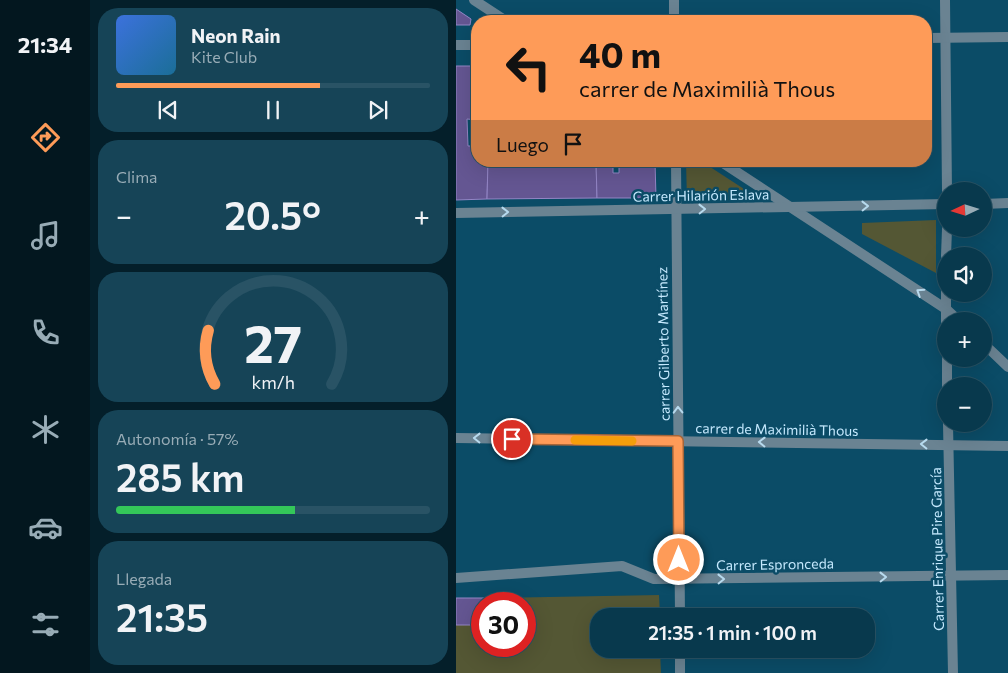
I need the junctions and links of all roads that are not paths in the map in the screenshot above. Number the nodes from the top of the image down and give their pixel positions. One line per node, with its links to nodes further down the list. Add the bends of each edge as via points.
1 (474, 0): 4 (street)
2 (674, 0): 5 (street)
3 (945, 0): 8 (street)
4 (497, 15)
5 (674, 15)
6 (1008, 37): 8 (street)
7 (932, 38): 8 (street)
8 (945, 38): 13 (street)
9 (471, 44): 10 (street)
10 (456, 45)
11 (676, 167): 18 (street, carrer Gilberto Martínez)
12 (729, 167): 17 (street)
13 (947, 182)
14 (1008, 203): 16 (street)
15 (937, 204): 17 (street, Carrer Hilarión Eslava, one-way to 15)
16 (992, 204)
17 (792, 207): 18 (street, Carrer Hilarión Eslava, one-way to 17); 21 (street, one-way to 17)
18 (675, 209): 19 (street, Carrer Hilarión Eslava, one-way to 18); 27 (street, carrer Gilberto Martínez, one-way to 18)
19 (456, 213)
20 (946, 302): 21 (street)
21 (946, 309): 22 (street)
22 (949, 312)
23 (992, 352): 24 (street)
24 (1008, 367)
25 (948, 432): 28 (street, Carrer Enrique Pire García)
26 (456, 438): 27 (street, carrer de Maximilià Thous, one-way to 26)
27 (678, 441): 28 (street, carrer de Maximilià Thous, one-way to 27); 33 (street, carrer Gilberto Martínez)
28 (948, 445): 29 (street, carrer de Maximilià Thous); 31 (street, Carrer Enrique Pire García)
29 (1008, 446)
30 (1008, 575): 31 (street, Carrer Espronceda)
31 (951, 576): 33 (street, Carrer Espronceda, one-way to 31); 37 (street, Carrer Enrique Pire García)
32 (456, 578): 33 (street, Carrer Espronceda, via 622,566 654,579)
33 (679, 579): 34 (street, carrer Gilberto Martínez)
34 (680, 608)
35 (680, 658): 36 (street)
36 (680, 673)
37 (953, 673)

